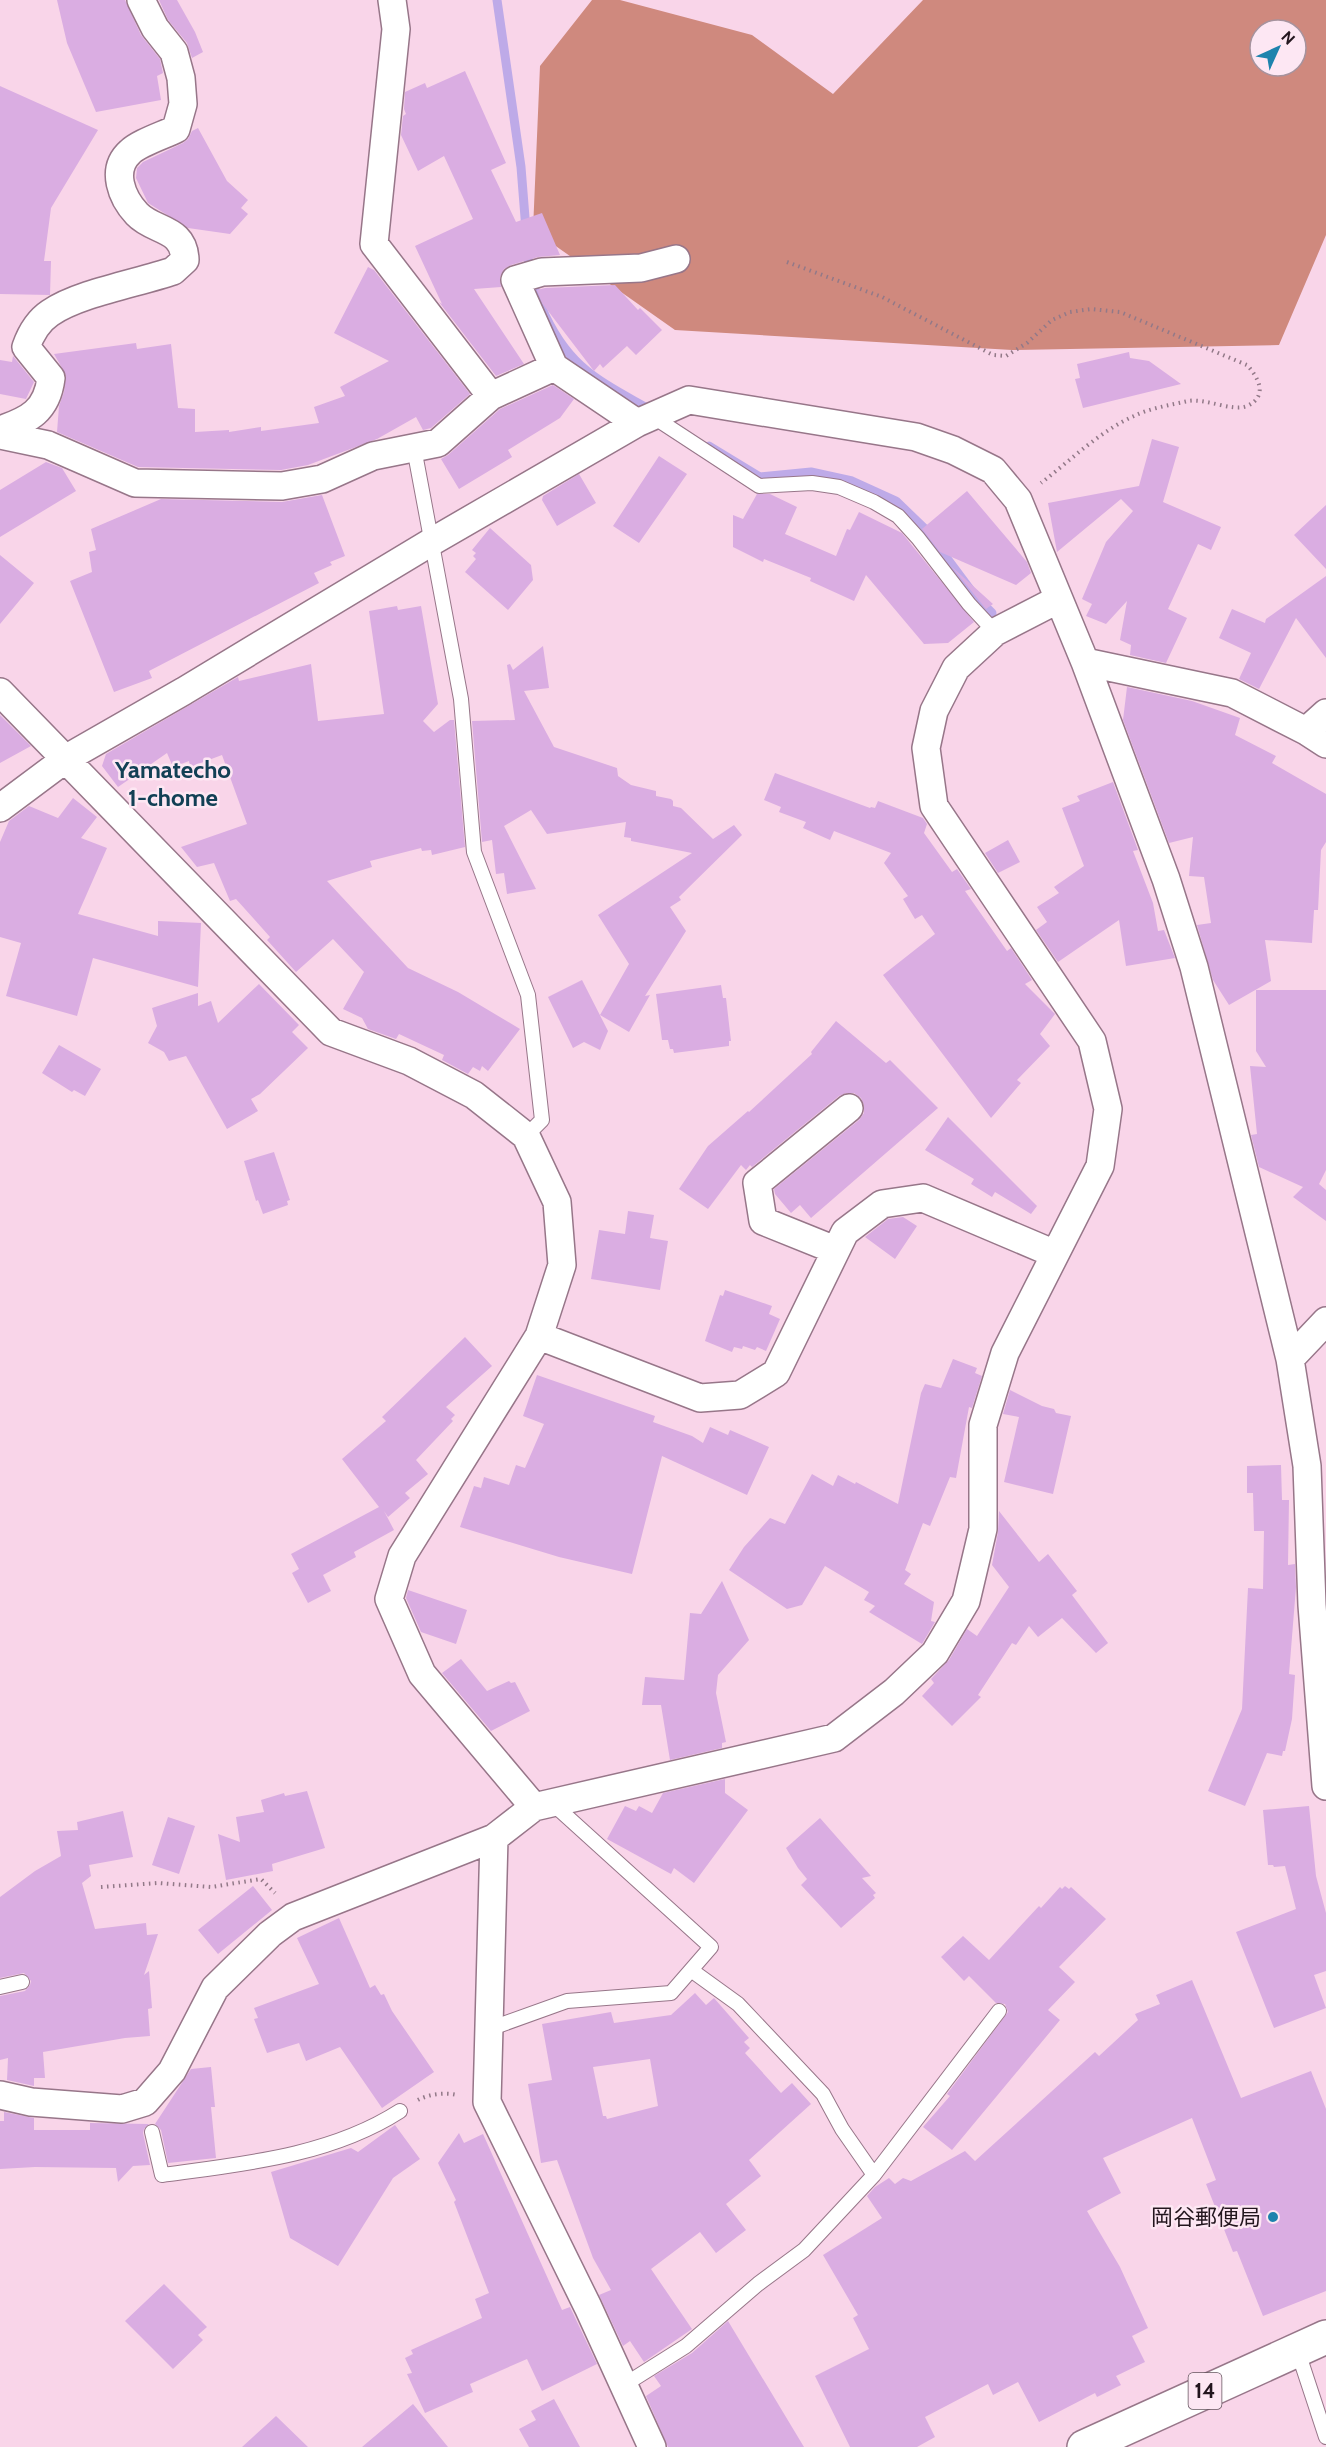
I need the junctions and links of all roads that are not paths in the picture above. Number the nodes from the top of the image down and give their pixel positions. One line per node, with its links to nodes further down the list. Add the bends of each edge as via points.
1 (141, 0): 7 (street, via 155,28 174,52 183,104 176,129 130,151 120,166 118,183 138,215 176,237 185,248 185,260 173,271 72,301 49,314 32,331 26,346 51,378 49,394 23,422)
2 (392, 0): 5 (street, via 396,29 374,244)
3 (676, 259): 4 (street, via 640,268 542,272 515,280)
4 (554, 367): 5 (street); 6 (street)
5 (491, 396): 9 (street, via 438,443)
6 (644, 420): 10 (street); 11 (street, via 689,400 916,437 953,450 993,470 1018,500); 12 (lane, via 759,486 812,483 839,487 898,516)
7 (0, 430)
8 (0, 435): 9 (street, via 48,445 135,483 282,486 322,479 373,456)
9 (414, 448): 10 (lane)
10 (433, 541): 17 (street); 20 (lane, via 460,699 474,852 528,995 542,1120)
11 (1059, 599): 12 (street); 13 (street)
12 (995, 632): 22 (street, via 956,668 934,711 926,748 934,806 1092,1041 1108,1109 1100,1166)
13 (1085, 662): 16 (street, via 1232,693); 25 (street, via 1166,879 1194,967)
14 (0, 692): 17 (street)
15 (1326, 713): 16 (street)
16 (1316, 738)
17 (67, 758): 18 (street); 20 (street, via 331,1032 409,1060 465,1090)
18 (0, 808)
19 (849, 1108): 21 (street, via 757,1183 763,1221)
20 (526, 1136): 24 (street, via 557,1202 562,1265)
21 (835, 1250): 22 (street, via 845,1232 882,1204 923,1198); 24 (street, via 776,1373 740,1395 700,1398)
22 (1055, 1254): 28 (street, via 1005,1353 983,1425 983,1530 966,1601 935,1653 894,1692 834,1737)
23 (1326, 1321): 25 (street)
24 (539, 1336): 28 (street, via 402,1556 389,1599 422,1674)
25 (1290, 1359): 26 (street, via 1307,1466)
26 (1319, 1604): 27 (street)
27 (1326, 1783)
28 (543, 1805): 29 (street); 30 (lane, via 711,1947)
29 (494, 1838): 34 (street); 35 (street, via 293,1917 270,1934 215,1988 172,2071 146,2109 31,2102)
30 (691, 1970): 34 (lane, via 671,1993 567,2001); 38 (lane, via 738,2004 823,2094)
31 (22, 1982): 32 (lane)
32 (0, 1987)
33 (999, 2012): 38 (lane)
34 (489, 2029): 40 (street, via 487,2102)
35 (0, 2095)
36 (400, 2111): 37 (lane, via 374,2128 276,2159 162,2175)
37 (152, 2132)
38 (874, 2175): 40 (lane, via 804,2250 686,2346)
39 (1312, 2343): 41 (lane); 43 (main road, 14)
40 (624, 2385): 42 (street)
41 (1326, 2437)
42 (652, 2447)
43 (1084, 2447)

